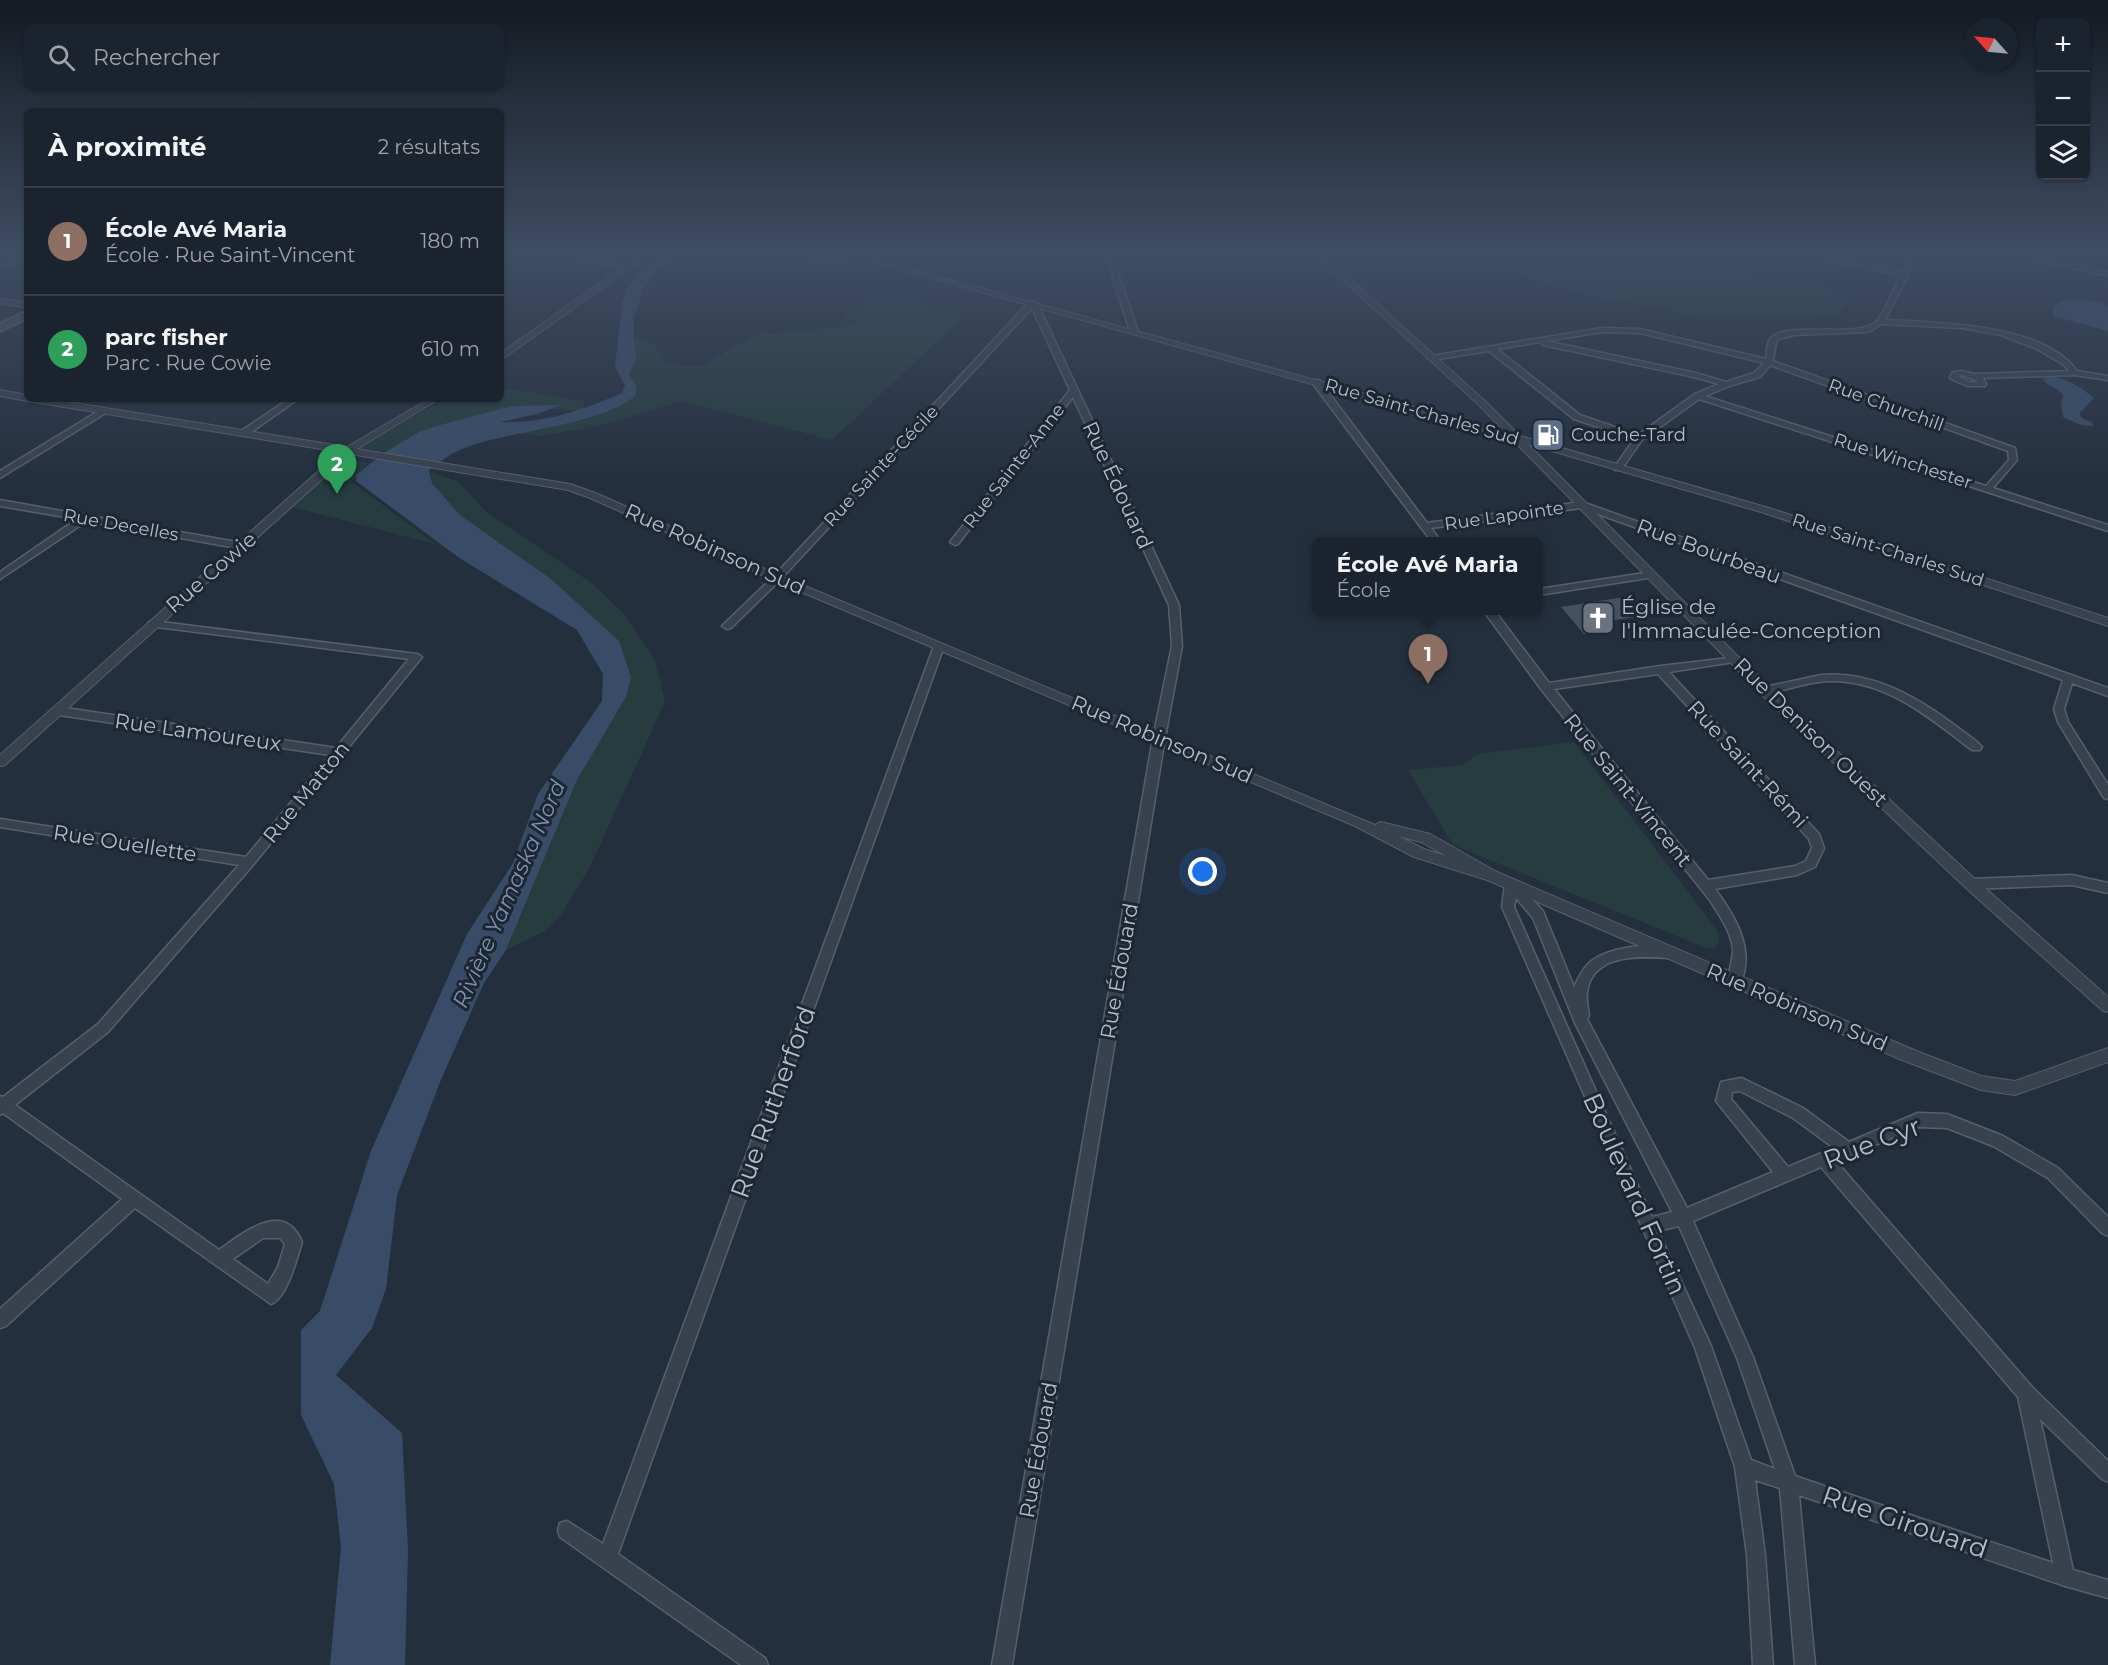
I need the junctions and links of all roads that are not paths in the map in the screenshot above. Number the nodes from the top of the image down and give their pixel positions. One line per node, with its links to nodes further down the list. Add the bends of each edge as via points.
1 (543, 328): 12 (street)
2 (1011, 328): 47 (street, Rue Sainte-Cécile)
3 (1045, 328): 20 (street, Rue Édouard)
4 (1122, 328): 9 (street, Rue Saint-Charles Sud)
5 (1133, 328): 9 (street)
6 (1398, 328): 13 (street, Rue Denison Ouest)
7 (1871, 328): 14 (street, via 1776,337)
8 (1966, 328): 15 (street, via 2003,333 2040,347 2067,363)
9 (1134, 331): 18 (street, Rue Saint-Charles Sud)
10 (1534, 341): 11 (street, Rue Churchill); 14 (street, Rue Churchill, via 1624,329); 19 (street)
11 (1492, 349): 13 (street, Rue Churchill); 32 (street, via 1577,417)
12 (504, 355)
13 (1431, 358): 27 (street, Rue Denison Ouest)
14 (1769, 362): 19 (street, via 1757,375); 36 (street, Rue Churchill, via 2012,450 2013,460)
15 (2074, 373): 16 (street); 17 (street)
16 (1976, 376)
17 (2108, 378)
18 (1316, 382): 29 (street, Rue Saint-Charles Sud); 40 (street)
19 (1726, 384): 22 (street)
20 (1074, 390): 43 (street, Rue Sainte-Anne); 61 (street, Rue Édouard, via 1174,605 1178,646)
21 (0, 393): 23 (street)
22 (1698, 396): 32 (street); 36 (street, Rue Winchester)
23 (24, 397)
24 (52, 402): 28 (street, Rue Robinson Sud)
25 (290, 402): 30 (street)
26 (430, 402): 33 (street, Rue Cowie)
27 (1483, 404): 29 (street, via 1487,413 1484,418); 31 (street, Rue Denison Ouest)
28 (105, 411): 30 (street, Rue Robinson Sud); 35 (street)
29 (1461, 422): 31 (street, Rue Saint-Charles Sud)
30 (244, 433): 33 (street, Rue Robinson Sud)
31 (1516, 438): 34 (street, Rue Saint-Charles Sud); 38 (street, Rue Denison Ouest)
32 (1640, 438): 34 (street)
33 (354, 451): 44 (street, Rue Cowie); 47 (street, Rue Robinson Sud, via 570,487)
34 (1618, 468): 50 (street, Rue Saint-Charles Sud, via 1765,510)
35 (0, 475)
36 (1989, 488): 41 (street, Rue Winchester)
37 (0, 503): 39 (street, Rue Decelles)
38 (1582, 505): 40 (street, Rue Lapointe); 45 (street, Rue Denison Ouest); 56 (street, Rue Bourbeau)
39 (85, 518): 44 (street, Rue Decelles); 46 (street)
40 (1425, 526): 42 (street)
41 (2108, 528)
42 (1433, 537)
43 (955, 542)
44 (242, 546): 51 (street, Rue Cowie)
45 (1651, 575): 48 (street); 54 (street, Rue Denison Ouest)
46 (0, 576)
47 (777, 578): 52 (street, Rue Sainte-Cécile); 53 (street, Rue Robinson Sud)
48 (1543, 591)
49 (1492, 615): 57 (street, Rue Saint-Vincent)
50 (2108, 622)
51 (153, 624): 60 (street, Rue Cowie); 63 (street, Rue Matton, via 417,657)
52 (727, 626)
53 (939, 646): 61 (street, Rue Robinson Sud); 92 (street, Rue Rutherford)
54 (1734, 659): 55 (street); 58 (street, Rue Denison Ouest)
55 (1660, 669): 57 (street); 70 (street, Rue Saint-Rémi, via 1815,837 1818,848 1811,864 1797,870)
56 (2068, 679): 59 (street, Rue Bourbeau); 65 (street, via 2059,709 2062,722)
57 (1545, 687): 70 (street, Rue Saint-Vincent)
58 (1765, 691): 62 (street, via 1827,678 1872,682 1903,694); 69 (street, Rue Denison Ouest)
59 (2108, 693)
60 (59, 711): 63 (street, Rue Lamoureux); 64 (street, Rue Cowie)
61 (1159, 738): 68 (street, Rue Robinson Sud, via 1360,823 1419,854); 96 (street, Rue Édouard)
62 (1976, 747)
63 (337, 752): 67 (street, Rue Matton)
64 (0, 762)
65 (2108, 795)
66 (0, 824): 67 (street, Rue Ouellette)
67 (249, 862): 77 (street, Rue Matton, via 104,1028)
68 (1512, 884): 72 (street, Rue Robinson Sud); 75 (street, Boulevard Fortin, via 1538,915); 83 (street, Boulevard Fortin, via 1508,908)
69 (1971, 884): 71 (street, via 2072,880); 74 (street, Rue Denison Ouest)
70 (1704, 886): 73 (street, Rue Saint-Vincent, via 1737,940 1740,955)
71 (2108, 888)
72 (1673, 954): 73 (street, Rue Robinson Sud); 75 (street, Boulevard Fortin, via 1637,950 1600,963 1581,987)
73 (1735, 980): 76 (street, Rue Robinson Sud, via 1981,1083 2015,1088)
74 (2108, 1006)
75 (1582, 1023): 82 (street, Boulevard Fortin)
76 (2108, 1055)
77 (1, 1105): 81 (street)
78 (1847, 1149): 79 (street, Rue Cyr); 80 (street, via 1798,1113 1741,1084 1726,1087 1723,1101); 84 (street, Rue Cyr, via 1918,1120 1947,1121 1998,1141 2053,1173)
79 (1825, 1160): 80 (street, Rue Cyr); 87 (street)
80 (1786, 1176): 82 (street, Rue Cyr)
81 (134, 1198): 85 (street); 86 (street)
82 (1683, 1217): 83 (street, Rue Cyr); 90 (street, Boulevard Fortin, via 1745,1357)
83 (1648, 1226): 88 (street, Boulevard Fortin, via 1703,1346)
84 (2108, 1228)
85 (219, 1259): 85 (street, via 261,1230 284,1230 294,1242 271,1296)
86 (0, 1320)
87 (2026, 1392): 89 (street); 93 (street)
88 (1744, 1467): 90 (street, Rue Girouard); 97 (street, Boulevard Fortin, via 1756,1555)
89 (2108, 1473)
90 (1789, 1483): 93 (street, Rue Girouard); 98 (street, Boulevard Fortin)
91 (567, 1530): 92 (street)
92 (606, 1558): 95 (street)
93 (2066, 1576): 94 (street, Rue Girouard)
94 (2108, 1589)
95 (758, 1665)
96 (1002, 1665)
97 (1763, 1665)
98 (1805, 1665)

